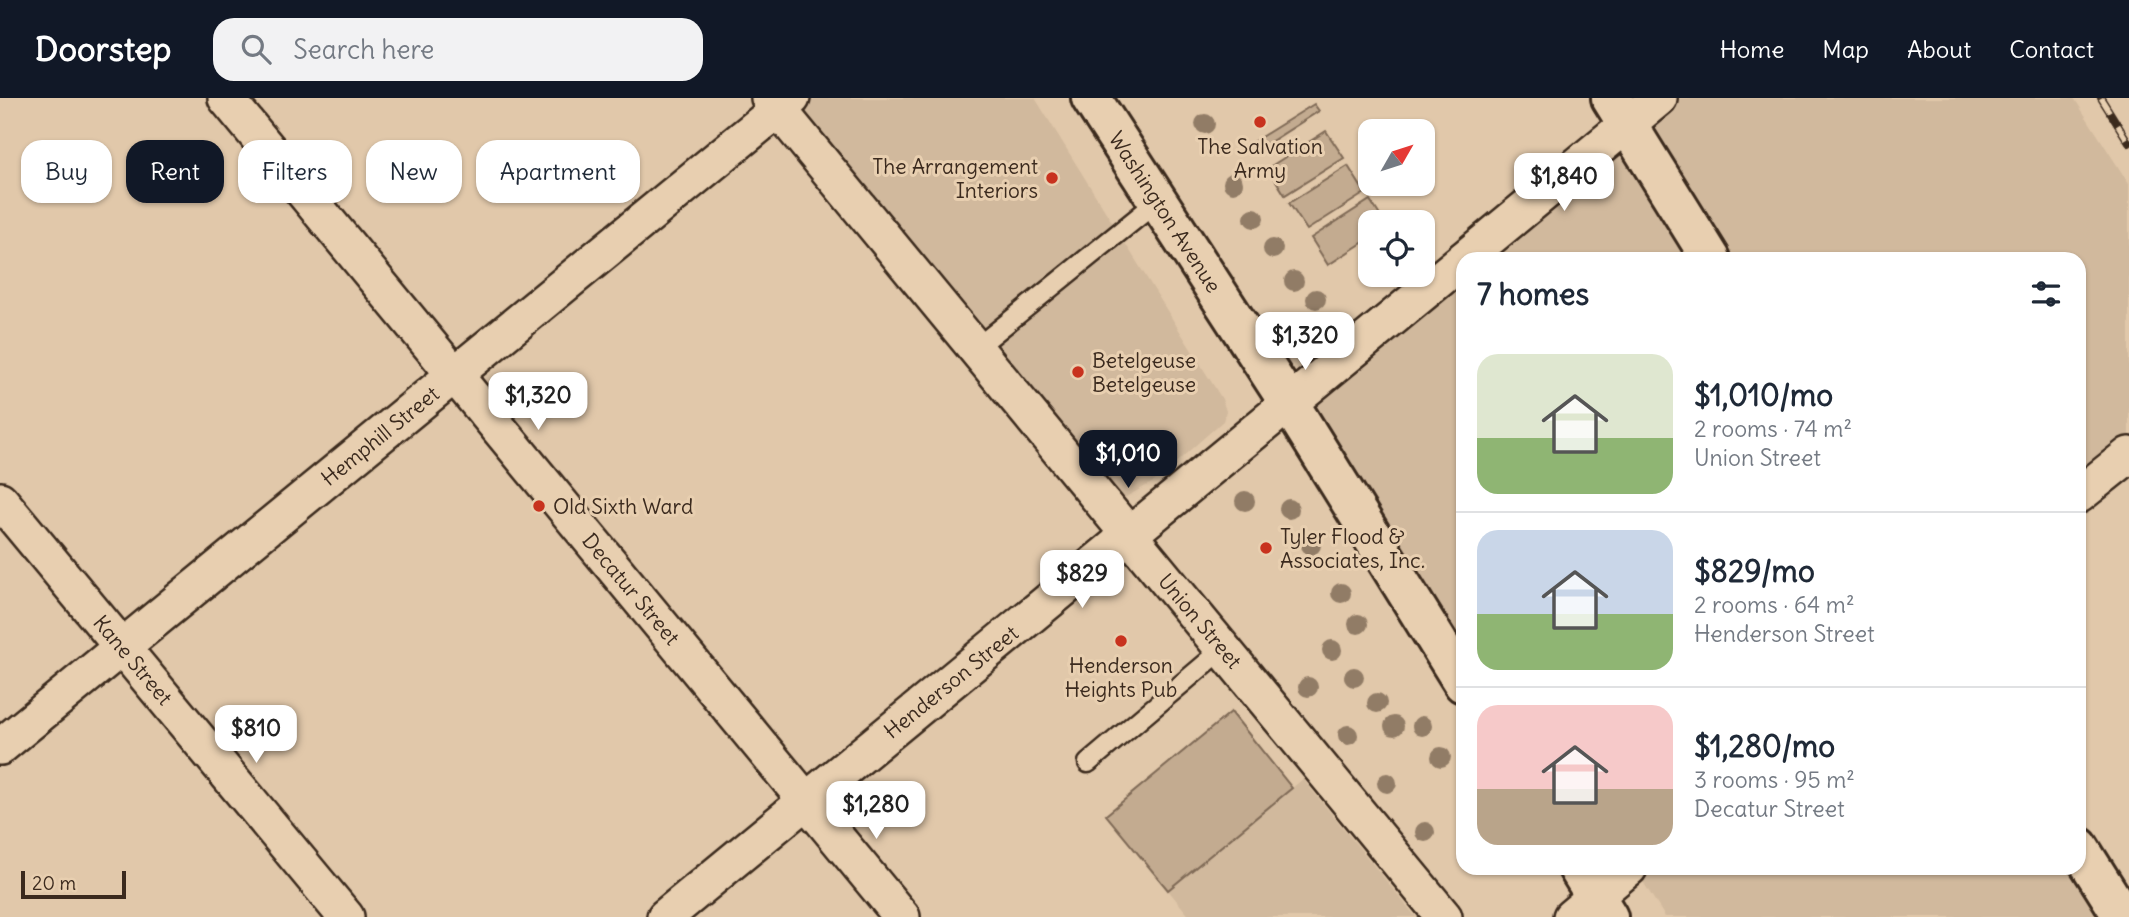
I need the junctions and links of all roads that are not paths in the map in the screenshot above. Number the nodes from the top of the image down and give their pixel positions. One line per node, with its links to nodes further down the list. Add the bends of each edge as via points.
1 (226, 98): 11 (street, Decatur Street)
2 (1091, 98): 6 (main road, Washington Avenue)
3 (1659, 98): 5 (street, Henderson Street)
4 (780, 102): 10 (street, Union Street); 11 (street, Hemphill Street)
5 (1620, 111): 7 (street, Henderson Street); 8 (main road)
6 (1158, 201): 10 (lane); 12 (main road, Washington Avenue)
7 (1470, 252)
8 (1707, 252)
9 (1456, 265): 12 (street, Henderson Street)
10 (975, 349): 16 (street, Union Street)
11 (454, 375): 17 (street, Hemphill Street); 22 (street, Decatur Street)
12 (1289, 403): 16 (street, Henderson Street); 19 (main road, Washington Avenue)
13 (2129, 456): 14 (street)
14 (2086, 490)
15 (0, 500): 17 (street, Kane Street)
16 (1129, 535): 18 (street, Union Street); 22 (street, Henderson Street)
17 (122, 648): 20 (street, Hemphill Street); 26 (street, Kane Street)
18 (1223, 649): 21 (lane); 29 (street, Union Street)
19 (1456, 672)
20 (0, 747)
21 (1088, 763)
22 (806, 801): 27 (street, Henderson Street); 28 (street, Decatur Street)
23 (2086, 858): 30 (main road)
24 (1620, 875): 25 (street)
25 (1588, 900)
26 (346, 917)
27 (666, 917)
28 (902, 917)
29 (1444, 917)
30 (2123, 917)

